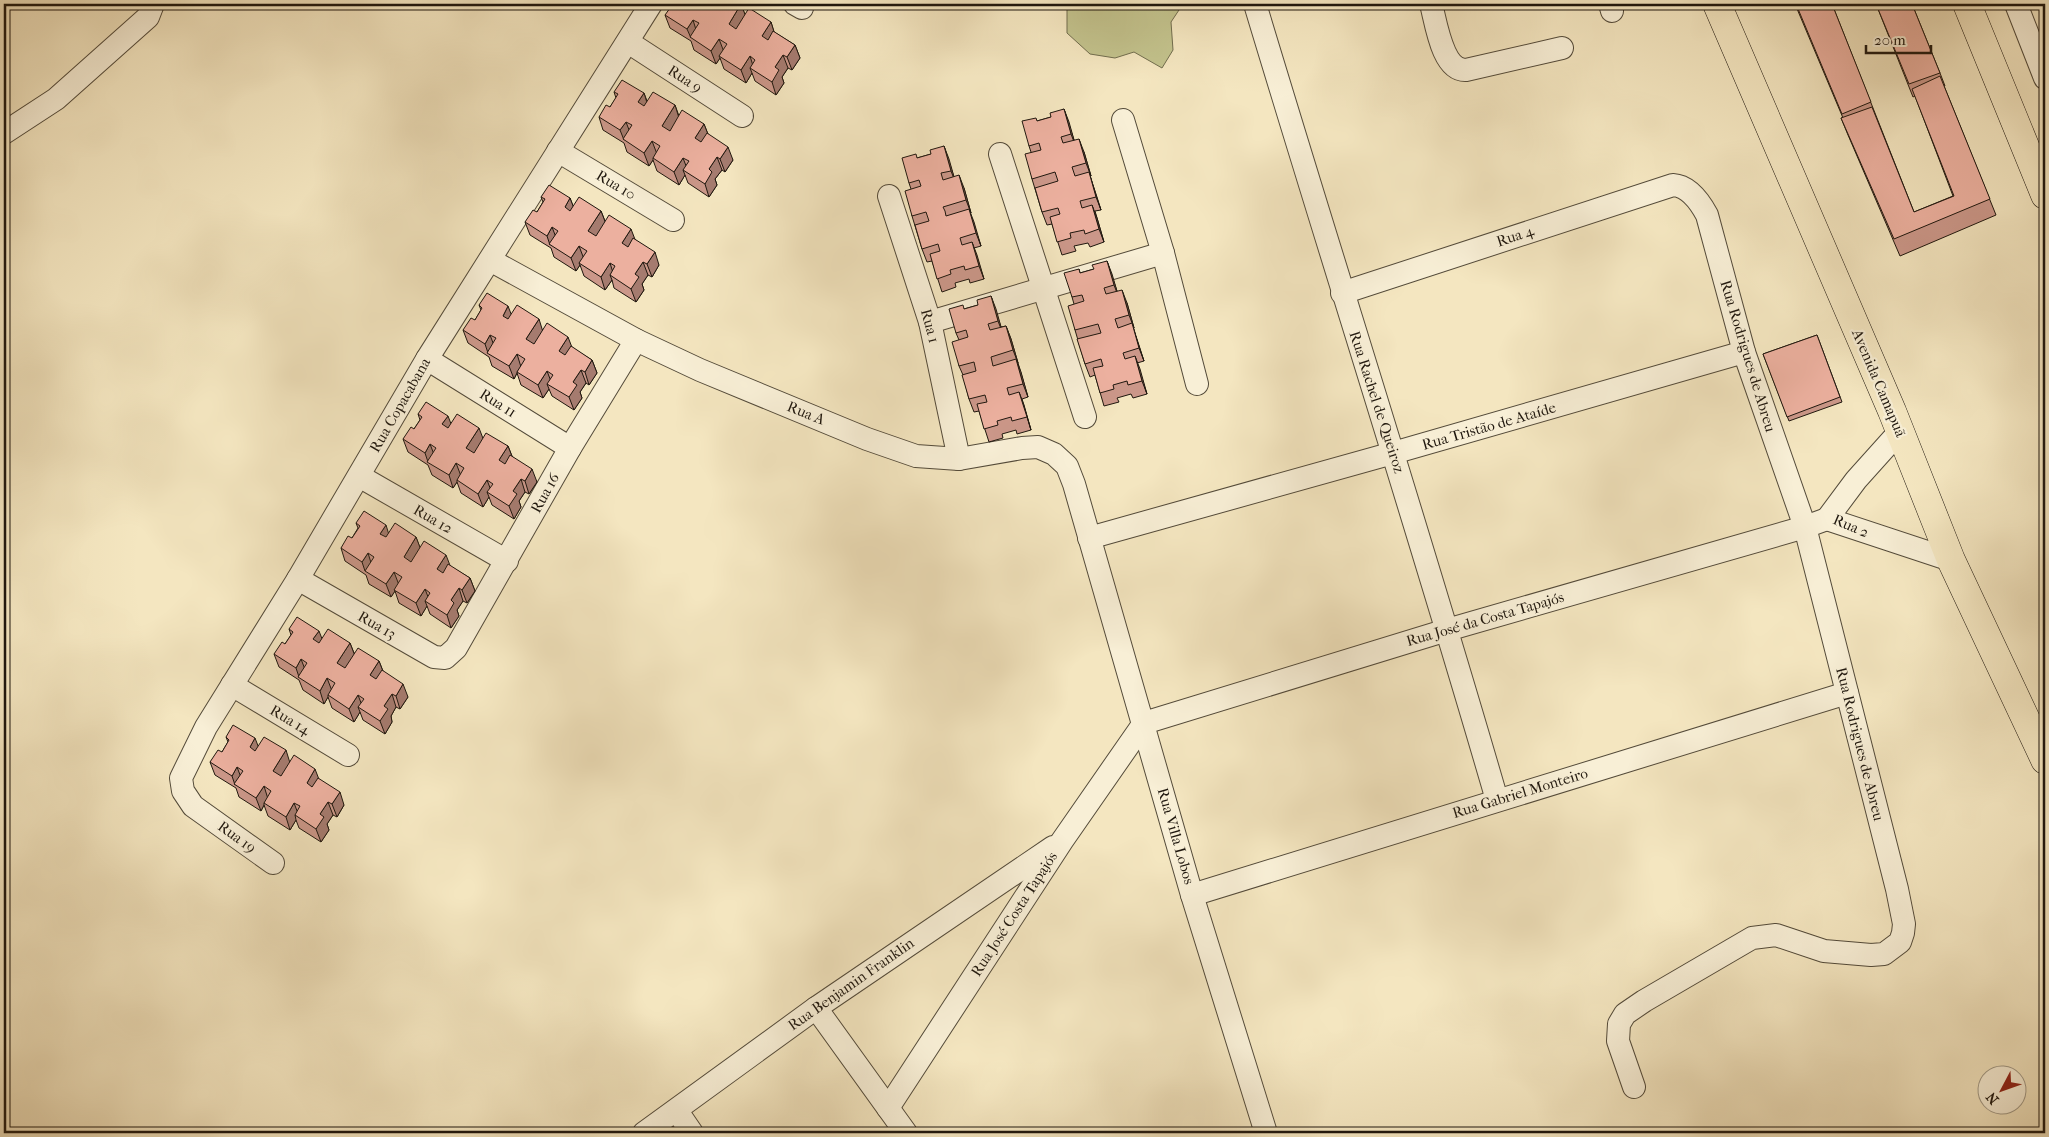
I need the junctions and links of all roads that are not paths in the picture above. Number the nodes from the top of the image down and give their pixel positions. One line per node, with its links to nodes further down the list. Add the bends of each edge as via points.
1 (154, 4): 13 (street, via 148,17 56,99)
2 (651, 4): 8 (street, Rua Copacabana)
3 (1255, 4): 23 (street, Rua Rachel de Queiroz)
4 (1430, 4): 9 (street, via 1446,58 1457,69 1466,70)
5 (1717, 4): 30 (main road, Avenida Camapuã)
6 (2016, 4): 10 (street)
7 (1970, 5): 17 (main road)
8 (628, 42): 11 (street, Rua 9); 14 (street, Rua Copacabana)
9 (1562, 48)
10 (2045, 78)
11 (742, 116)
12 (1123, 120): 20 (street)
13 (4, 133)
14 (558, 151): 19 (street, Rua 10); 21 (street, Rua Copacabana)
15 (1000, 154): 22 (street)
16 (1688, 190): 23 (street, Rua 4, via 1673,185); 26 (street, Rua Rodrigues de Abreu, via 1707,214)
17 (2045, 195)
18 (889, 196): 24 (street, Rua 1)
19 (673, 220)
20 (1163, 253): 22 (street); 28 (street)
21 (490, 260): 25 (street, Rua A); 27 (street, Rua Copacabana)
22 (1042, 288): 24 (street); 29 (street)
23 (1342, 293): 32 (street, Rua Rachel de Queiroz)
24 (930, 322): 33 (street, Rua 1)
25 (636, 340): 31 (street, Rua 16); 33 (street, Rua A, via 867,439 916,456)
26 (1744, 352): 32 (street, Rua Tristão de Ataíde); 36 (street, Rua Rodrigues de Abreu)
27 (427, 359): 31 (street, Rua 11); 34 (street, Rua Copacabana)
28 (1197, 384)
29 (1085, 417)
30 (1900, 431): 35 (street, Rua 2, via 1856,480); 38 (main road, Avenida Camapuã)
31 (570, 448): 39 (street, Rua 16)
32 (1393, 453): 37 (street, Rua Tristão de Ataíde); 41 (street, Rua Rachel de Queiroz)
33 (960, 460): 37 (street, Rua A, via 1022,448 1038,447 1054,454 1070,475)
34 (359, 476): 39 (street, Rua 12); 40 (street, Rua Copacabana)
35 (1827, 519): 36 (street, Rua José da Costa Tapajós); 38 (street, Rua 2)
36 (1804, 528): 41 (street, Rua José da Costa Tapajós); 44 (street, Rua Rodrigues de Abreu)
37 (1089, 538): 45 (street, Rua Villa Lobos)
38 (1951, 560): 47 (main road, Avenida Camapuã)
39 (507, 561): 42 (street, Rua 16)
40 (298, 579): 42 (street, Rua 13, via 434,657 445,658); 43 (street, Rua Copacabana)
41 (1447, 630): 45 (street, Rua José da Costa Tapajós); 48 (street, Rua Rachel de Queiroz)
42 (456, 648)
43 (232, 685): 46 (street, Rua 14); 49 (street, Rua Copacabana, via 206,727 181,778 187,799)
44 (1847, 693): 48 (street, Rua Gabriel Monteiro); 54 (street, Rua Rodrigues de Abreu, via 1897,888 1904,924 1900,942 1884,954 1871,955 1824,951 1776,935 1752,938 1626,1014 1619,1024 1618,1041)
45 (1144, 723): 50 (street, Rua José Costa Tapajós); 52 (street, Rua Villa Lobos)
46 (348, 755)
47 (2045, 760)
48 (1497, 800): 52 (street, Rua Gabriel Monteiro)
49 (201, 811): 51 (street, Rua 19)
50 (1062, 841): 53 (street, Rua Benjamin Franklin); 55 (street, Rua José Costa Tapajós)
51 (273, 863)
52 (1192, 895): 60 (street, Rua Villa Lobos)
53 (816, 1008): 55 (street); 56 (street, Rua Benjamin Franklin)
54 (1634, 1087)
55 (888, 1108): 59 (street)
56 (677, 1111): 57 (street, Rua Benjamin Franklin); 58 (street)
57 (644, 1133)
58 (692, 1133)
59 (906, 1133)
60 (1266, 1133)

